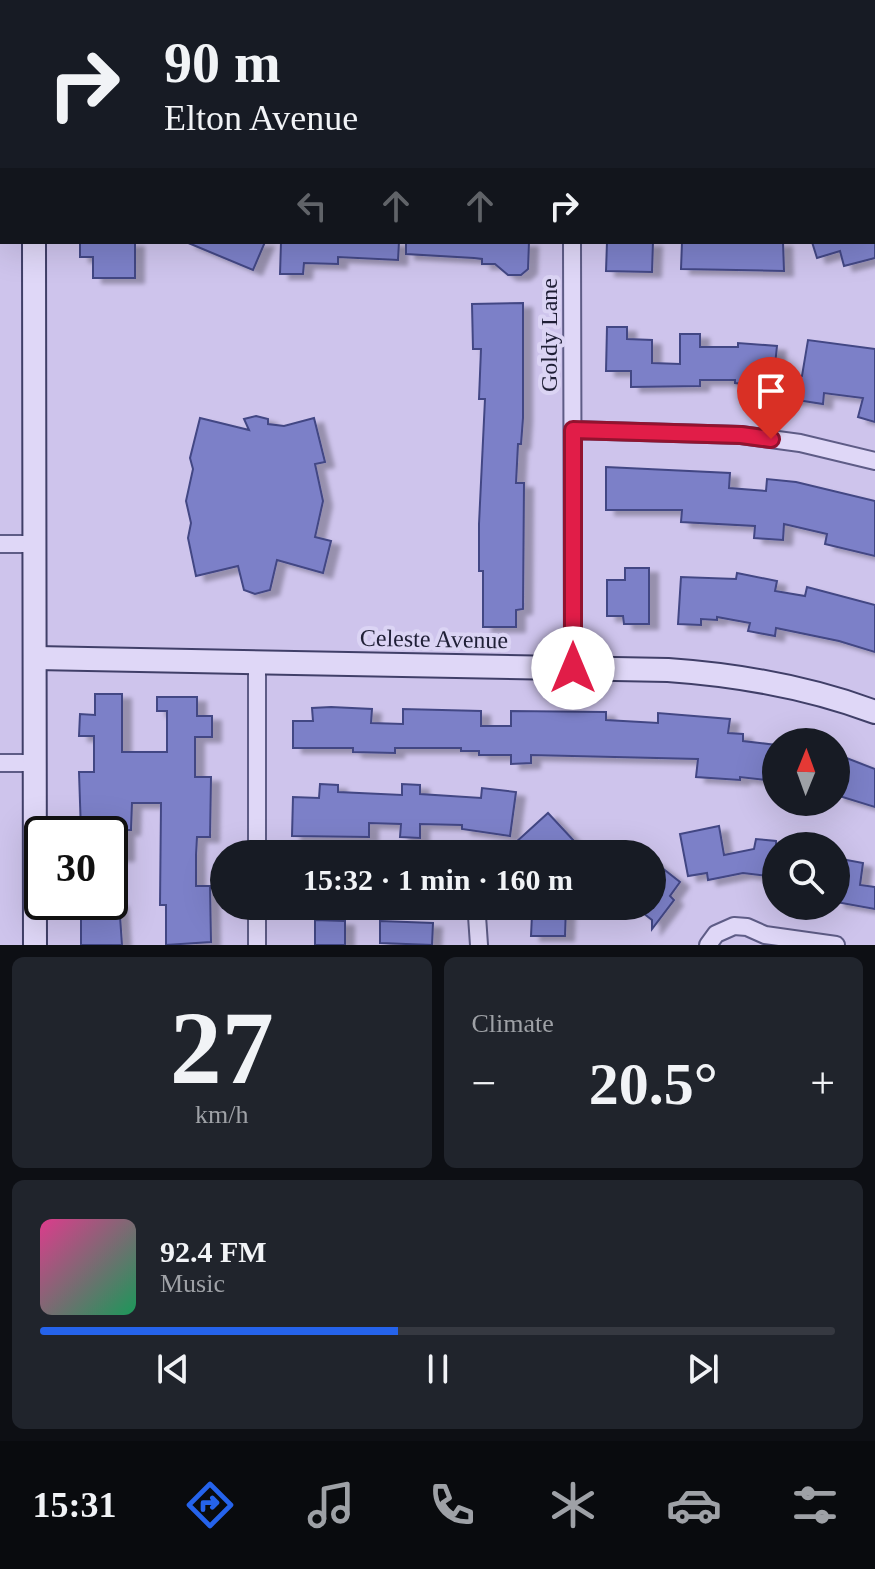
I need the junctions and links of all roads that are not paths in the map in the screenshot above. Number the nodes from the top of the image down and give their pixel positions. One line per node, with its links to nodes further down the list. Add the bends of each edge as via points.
1 (34, 244): 6 (street)
2 (572, 244): 3 (street, Goldy Lane)
3 (573, 430): 4 (street, via 741,435); 9 (street, Goldy Lane)
4 (875, 461)
5 (0, 544): 6 (street)
6 (35, 544): 7 (street)
7 (36, 658): 8 (street, Celeste Avenue); 12 (street)
8 (257, 662): 9 (street, Celeste Avenue); 13 (street)
9 (573, 668): 10 (street, Celeste Avenue, via 751,678)
10 (875, 712)
11 (0, 763): 12 (street)
12 (35, 763): 17 (street)
13 (257, 840)
14 (257, 920): 18 (street)
15 (477, 920): 19 (street)
16 (712, 940): 20 (street, via 734,926)
17 (35, 945)
18 (257, 945)
19 (479, 945)
20 (836, 945)

